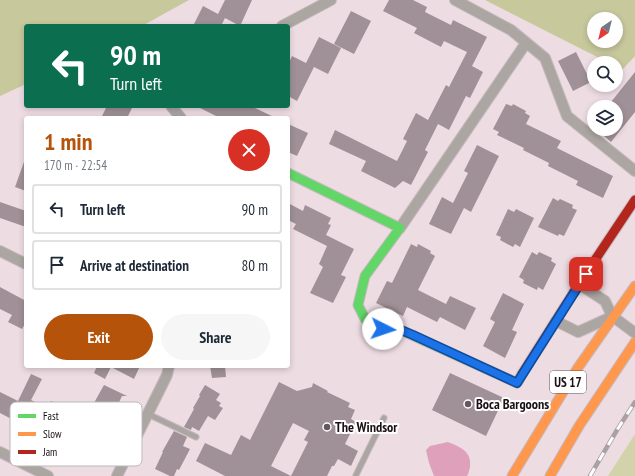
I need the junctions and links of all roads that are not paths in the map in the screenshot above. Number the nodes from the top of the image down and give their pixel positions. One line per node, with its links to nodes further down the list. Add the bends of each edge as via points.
1 (331, 0): 3 (street)
2 (455, 0): 4 (street, via 511,30)
3 (286, 24)
4 (526, 43): 7 (street, via 545,58 567,116); 10 (street)
5 (173, 108): 6 (street)
6 (179, 116)
7 (635, 171)
8 (290, 174): 10 (main road)
9 (635, 200): 13 (main road)
10 (400, 228): 16 (main road, via 365,276 358,305 365,319 383,329 394,327 517,383)
11 (0, 251): 12 (street)
12 (24, 263)
13 (579, 284): 15 (street, via 605,301); 16 (main road)
14 (635, 286): 15 (main road, US 17)
15 (612, 316): 16 (street, via 578,332); 17 (street); 31 (main road, US 17, via 576,369)
16 (556, 320)
17 (635, 333)
18 (635, 342): 32 (main road, US 17, via 579,426)
19 (169, 368): 20 (street)
20 (148, 414): 22 (street); 23 (lane)
21 (384, 418): 30 (lane)
22 (142, 426)
23 (196, 437)
24 (0, 452): 25 (street)
25 (10, 457)
26 (28, 466): 28 (street)
27 (122, 466): 29 (street)
28 (48, 476)
29 (117, 476)
30 (357, 476)
31 (512, 476)
32 (550, 476)

